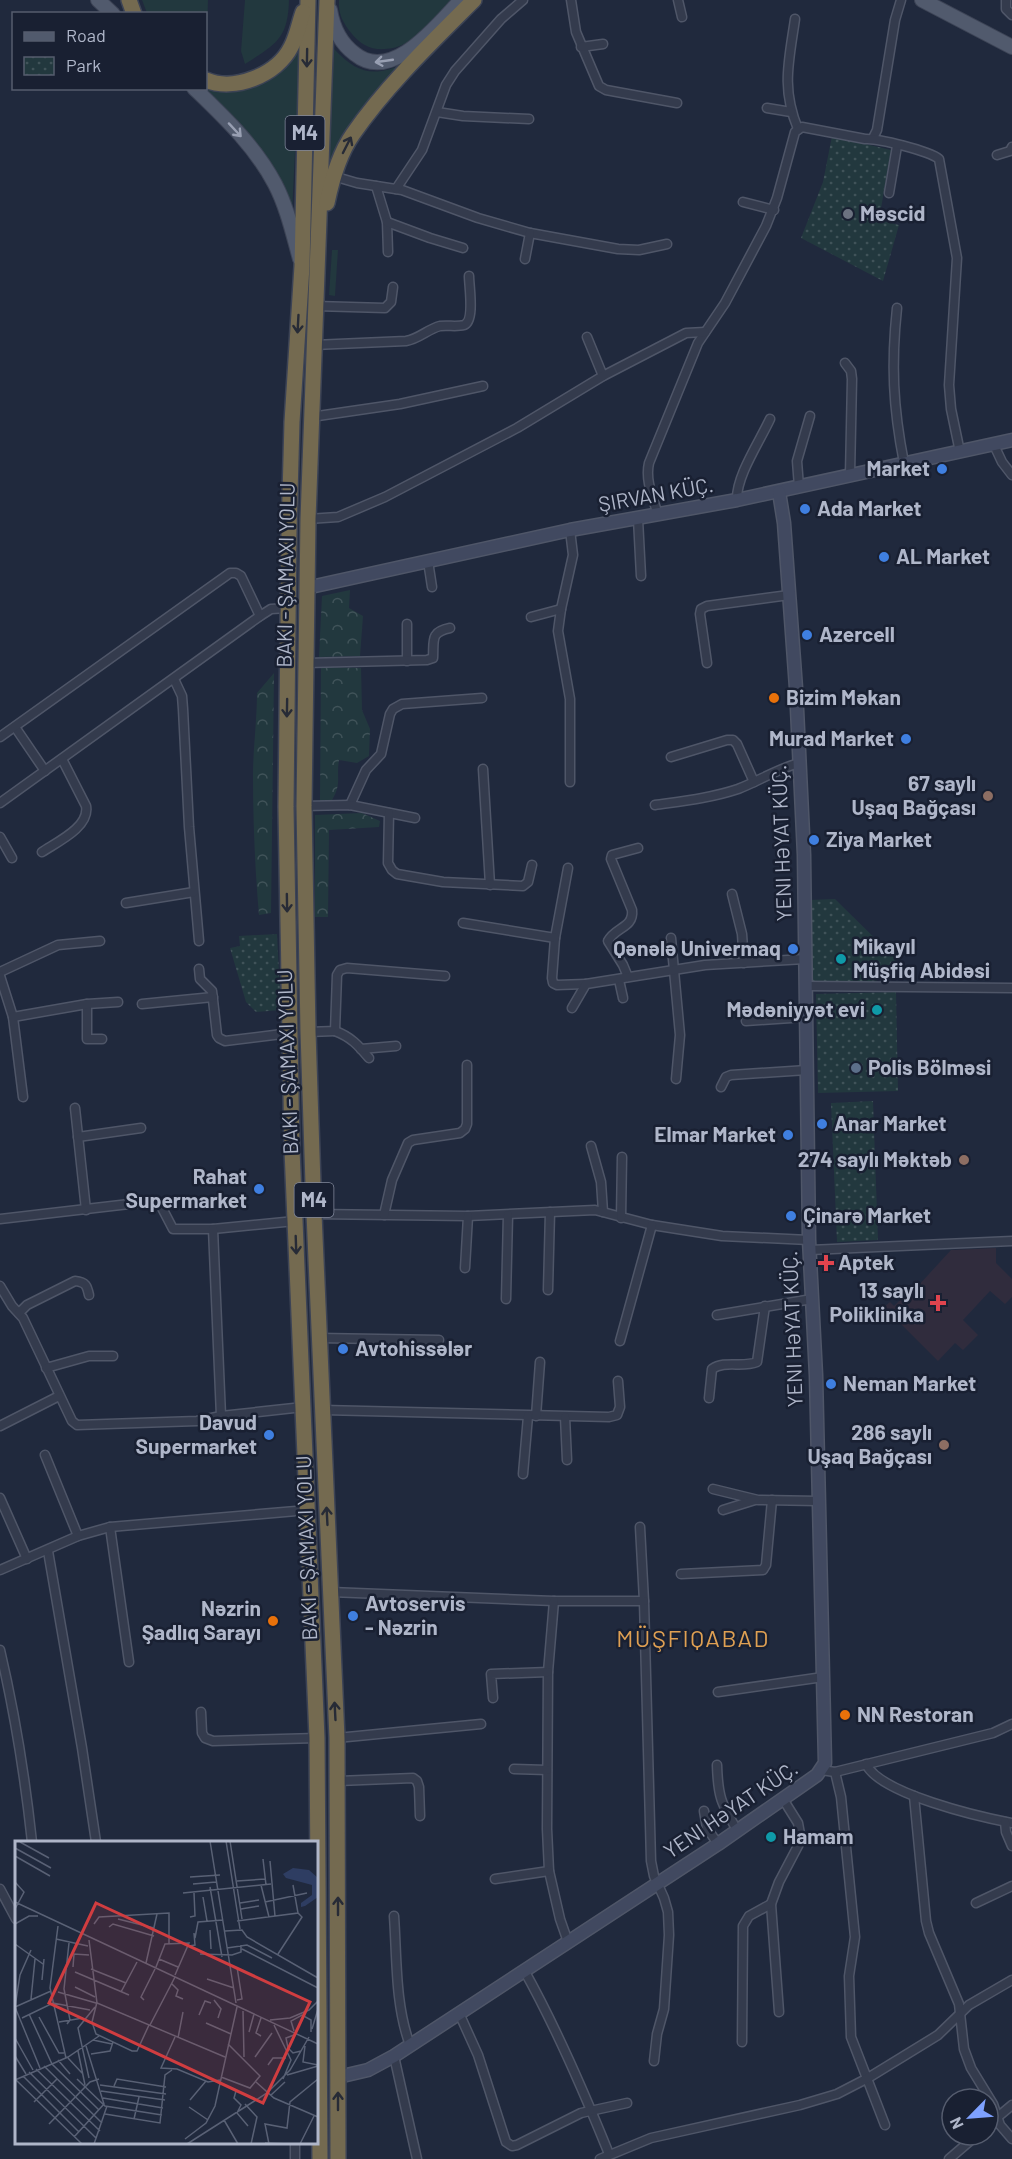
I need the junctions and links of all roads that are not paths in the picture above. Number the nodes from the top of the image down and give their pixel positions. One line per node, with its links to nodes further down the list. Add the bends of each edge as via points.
1 (98, 0): 12 (main road)
2 (307, 0): 19 (highway, via 291,48 274,66 240,82); 44 (highway, M4, one-way to 44)
3 (328, 0): 4 (main road, one-way to 3, via 413,48 396,59 374,62 359,58 340,39); 39 (highway, M4)
4 (461, 0)
5 (474, 0): 31 (highway, one-way to 5, via 352,135 415,60)
6 (523, 0): 23 (street, via 455,71)
7 (571, 0): 17 (street)
8 (678, 0): 14 (street)
9 (901, 0): 27 (street)
10 (922, 0): 18 (main road)
11 (1006, 0): 13 (street, via 1006,9)
12 (111, 12)
13 (1012, 15)
14 (682, 17)
15 (795, 19): 24 (street, via 787,75)
16 (603, 44): 17 (street)
17 (581, 47): 21 (street, via 599,86)
18 (1012, 47)
19 (207, 80)
20 (196, 90): 44 (main road, one-way to 44, via 237,130 267,171 286,212)
21 (677, 103)
22 (767, 108): 24 (street)
23 (438, 112): 25 (street); 33 (street, via 422,150)
24 (791, 112): 26 (street)
25 (529, 119)
26 (798, 129): 27 (street, via 807,127); 36 (street)
27 (873, 138): 28 (street)
28 (897, 146): 34 (street); 60 (street, via 933,154 942,166 957,258 949,385)
29 (1012, 147): 30 (street)
30 (997, 155)
31 (333, 176): 32 (street); 39 (highway)
32 (376, 186): 33 (street); 37 (street)
33 (396, 189): 38 (street)
34 (889, 193)
35 (743, 202): 36 (street)
36 (774, 210): 49 (street, via 725,303)
37 (387, 222): 41 (street); 42 (street)
38 (530, 233): 40 (street, via 618,249 639,250); 43 (street)
39 (319, 241): 47 (highway, M4)
40 (667, 244)
41 (463, 248)
42 (388, 252)
43 (525, 260)
44 (302, 266): 76 (highway, M4, one-way to 76, via 292,422)
45 (469, 276): 51 (street, via 471,314 465,325 440,327 406,341)
46 (393, 287): 47 (street, via 391,302 385,308)
47 (315, 306): 51 (highway, M4)
48 (897, 308): 61 (street, via 894,404)
49 (705, 332): 53 (street, via 686,333); 67 (street, via 647,471)
50 (587, 337): 53 (street)
51 (314, 345): 56 (highway, M4)
52 (845, 363): 62 (street, via 852,379)
53 (603, 376): 68 (street, via 517,428 384,497 338,517)
54 (483, 386): 56 (street)
55 (810, 416): 64 (street, via 797,460)
56 (311, 417): 68 (highway, M4)
57 (770, 419): 66 (street, via 742,477)
58 (1012, 441): 59 (street, ŞIRVAN KÜÇ.)
59 (994, 445): 60 (street, ŞIRVAN KÜÇ.); 63 (street)
60 (960, 452): 61 (street, ŞIRVAN KÜÇ.)
61 (904, 463): 62 (street, ŞIRVAN KÜÇ.)
62 (850, 475): 64 (street, ŞIRVAN KÜÇ.)
63 (1012, 475)
64 (799, 487): 65 (street, ŞIRVAN KÜÇ.)
65 (779, 492): 66 (street, ŞIRVAN KÜÇ.); 75 (street, YENI HƏYAT KÜÇ.)
66 (737, 500): 67 (street, ŞIRVAN KÜÇ.)
67 (658, 515): 69 (street, ŞIRVAN KÜÇ.)
68 (308, 519): 74 (highway, M4)
69 (638, 519): 70 (street, ŞIRVAN KÜÇ.); 72 (street)
70 (570, 530): 71 (street, ŞIRVAN KÜÇ.); 77 (street, via 573,555)
71 (428, 561): 73 (street); 74 (street, ŞIRVAN KÜÇ.)
72 (641, 576)
73 (432, 587)
74 (306, 588): 83 (highway, M4)
75 (789, 595): 84 (street, via 701,609); 91 (street, YENI HƏYAT KÜÇ.)
76 (288, 608): 78 (street, via 271,609); 138 (highway, M4, one-way to 138)
77 (561, 609): 79 (street); 94 (street, via 558,631 570,699)
78 (260, 616): 85 (street); 87 (street, via 241,576 230,573)
79 (531, 617)
80 (407, 624): 82 (street)
81 (450, 628): 82 (street, via 435,634 433,658)
82 (407, 661): 83 (street)
83 (306, 663): 99 (highway, M4)
84 (707, 663)
85 (174, 679): 90 (street); 109 (street, via 182,696)
86 (482, 698): 97 (street, via 402,704 393,709 381,754 366,770)
87 (15, 727): 88 (street); 93 (street)
88 (0, 737)
89 (671, 757): 95 (street, via 733,740)
90 (62, 759): 93 (street); 104 (street, via 87,812 81,825)
91 (799, 763): 95 (street); 117 (street, YENI HƏYAT KÜÇ.)
92 (483, 769): 108 (street)
93 (45, 771): 96 (street)
94 (570, 782)
95 (754, 782): 98 (street, via 700,799)
96 (0, 803)
97 (350, 805): 99 (street); 100 (street)
98 (655, 805)
99 (304, 806): 137 (highway, M4)
100 (389, 813): 101 (street); 108 (street, via 388,863 397,874)
101 (415, 818)
102 (0, 837): 105 (street)
103 (638, 848): 123 (street, via 616,852 611,859 633,916 608,941 623,965)
104 (42, 852)
105 (12, 858)
106 (532, 865): 108 (street, via 528,882 523,886)
107 (568, 868): 113 (street)
108 (490, 885)
109 (194, 892): 111 (street); 116 (street)
110 (732, 894): 118 (street)
111 (126, 903)
112 (463, 923): 113 (street)
113 (555, 938): 124 (street, via 553,983)
114 (671, 938): 120 (street)
115 (100, 941): 121 (street, via 58,945)
116 (199, 941)
117 (805, 959): 118 (street); 125 (street, YENI HƏYAT KÜÇ.)
118 (744, 963): 120 (street)
119 (199, 969): 127 (street, via 200,979)
120 (675, 969): 123 (street); 145 (street, via 680,1035)
121 (0, 974): 133 (street)
122 (445, 976): 136 (street, via 340,970)
123 (623, 979): 124 (street); 128 (street)
124 (586, 984): 132 (street)
125 (806, 986): 126 (street); 134 (street, YENI HƏYAT KÜÇ.)
126 (1012, 988)
127 (213, 997): 131 (street); 138 (street, via 217,1035 225,1041)
128 (623, 998)
129 (118, 1002): 130 (street)
130 (87, 1004): 133 (street); 139 (street, via 87,1039)
131 (142, 1004)
132 (572, 1008)
133 (13, 1017): 147 (street)
134 (806, 1017): 135 (street); 144 (street, YENI HƏYAT KÜÇ.)
135 (746, 1022)
136 (335, 1031): 137 (street); 141 (street)
137 (308, 1032): 156 (highway, M4)
138 (290, 1033): 162 (highway, M4)
139 (102, 1039)
140 (396, 1046): 141 (street)
141 (361, 1048): 142 (street)
142 (369, 1058)
143 (467, 1065): 157 (street, via 465,1129 408,1143 392,1180)
144 (807, 1070): 146 (street, via 731,1075); 166 (street, YENI HƏYAT KÜÇ.)
145 (676, 1079)
146 (720, 1087)
147 (23, 1097)
148 (75, 1108): 150 (street)
149 (141, 1128): 150 (street)
150 (78, 1137): 153 (street)
151 (591, 1146): 155 (street, via 601,1182)
152 (622, 1157): 161 (street)
153 (86, 1210): 160 (street); 164 (street, via 155,1201 173,1229)
154 (550, 1212): 155 (street); 158 (street); 169 (street)
155 (603, 1212): 161 (street)
156 (314, 1214): 157 (street); 176 (highway, M4)
157 (384, 1215): 159 (street)
158 (508, 1215): 159 (street); 171 (street)
159 (468, 1216): 167 (street)
160 (1, 1217)
161 (621, 1218): 163 (street)
162 (295, 1221): 164 (street); 185 (highway, M4, one-way to 185)
163 (652, 1225): 166 (street); 178 (street)
164 (213, 1229): 187 (street)
165 (1012, 1241): 166 (street)
166 (810, 1245): 172 (street, YENI HƏYAT KÜÇ.)
167 (465, 1268)
168 (0, 1286): 174 (street)
169 (548, 1290)
170 (89, 1295): 174 (street, via 86,1285 75,1281)
171 (506, 1299)
172 (812, 1299): 173 (street); 198 (street, YENI HƏYAT KÜÇ.)
173 (765, 1306): 175 (street); 184 (street, via 757,1362 712,1369)
174 (19, 1313): 181 (street)
175 (717, 1315)
176 (319, 1338): 177 (street); 186 (highway, M4)
177 (439, 1340)
178 (620, 1341)
179 (113, 1356): 181 (street, via 89,1356)
180 (540, 1362): 188 (street)
181 (46, 1368): 183 (street)
182 (618, 1381): 189 (street, via 617,1415)
183 (59, 1396): 187 (street, via 77,1425 197,1421); 190 (street)
184 (709, 1398)
185 (303, 1407): 187 (street); 199 (highway, M4)
186 (322, 1410): 188 (street); 208 (highway, M4, one-way to 186)
187 (221, 1416)
188 (532, 1416): 189 (street); 193 (street)
189 (565, 1417): 192 (street)
190 (0, 1426)
191 (45, 1455): 203 (street)
192 (567, 1460)
193 (523, 1474)
194 (713, 1489): 196 (street)
195 (0, 1498): 205 (street)
196 (758, 1500): 197 (street); 200 (street)
197 (772, 1500): 198 (street); 207 (street, via 763,1570)
198 (818, 1501): 214 (street, YENI HƏYAT KÜÇ.)
199 (308, 1510): 201 (street); 220 (highway, M4)
200 (723, 1510)
201 (110, 1527): 203 (street); 212 (street)
202 (640, 1527): 210 (street)
203 (78, 1536): 204 (street)
204 (48, 1551): 205 (street); 236 (street)
205 (27, 1559): 206 (street)
206 (0, 1570)
207 (681, 1574)
208 (331, 1592): 209 (street); 221 (highway, M4, one-way to 208)
209 (554, 1600): 210 (street); 213 (street)
210 (644, 1602): 242 (street, via 651,1861)
211 (0, 1650): 235 (street, via 23,1762)
212 (129, 1662)
213 (548, 1672): 216 (street, via 491,1674); 225 (street)
214 (823, 1677): 215 (street); 226 (street, YENI HƏYAT KÜÇ., via 826,1755)
215 (718, 1692)
216 (493, 1698)
217 (201, 1712): 220 (street, via 202,1732 213,1741)
218 (481, 1724): 221 (street)
219 (1012, 1724): 222 (street, via 993,1733)
220 (317, 1738): 237 (highway, M4)
221 (337, 1738): 228 (highway, M4)
222 (866, 1764): 227 (street); 229 (street, via 874,1774)
223 (717, 1765): 234 (street, via 723,1808)
224 (514, 1769): 225 (street)
225 (547, 1770): 240 (street)
226 (821, 1770): 227 (street); 230 (street, YENI HƏYAT KÜÇ.)
227 (836, 1772): 262 (street, via 842,1797 855,1937 849,1976 850,2028)
228 (338, 1781): 232 (street, via 413,1778 419,1787); 261 (highway, M4, one-way to 228)
229 (914, 1796): 233 (street); 255 (street, via 926,1922)
230 (783, 1799): 234 (street, YENI HƏYAT KÜÇ.); 246 (street, via 798,1823 799,1844)
231 (704, 1811): 238 (street, via 707,1828)
232 (420, 1816)
233 (1009, 1822): 239 (street, via 1006,1832)
234 (737, 1830): 238 (street, YENI HƏYAT KÜÇ.)
235 (32, 1841)
236 (96, 1841)
237 (317, 1841)
238 (718, 1844): 242 (street, YENI HƏYAT KÜÇ.)
239 (1012, 1846)
240 (549, 1871): 241 (street); 249 (street)
241 (495, 1880)
242 (657, 1884): 249 (street, YENI HƏYAT KÜÇ.); 260 (street, via 668,1912 669,1935 664,2010)
243 (1012, 1886): 245 (street)
244 (0, 1889): 248 (street)
245 (976, 1903)
246 (771, 1904): 253 (street); 257 (street, via 749,1916 743,1926)
247 (394, 1916): 258 (street, via 399,1990)
248 (15, 1917)
249 (568, 1942): 251 (street, YENI HƏYAT KÜÇ.)
250 (318, 1950): 256 (highway, M4)
251 (524, 1970): 254 (street, YENI HƏYAT KÜÇ.); 267 (street)
252 (1012, 1980): 255 (street)
253 (779, 2012)
254 (459, 2013): 258 (street, YENI HƏYAT KÜÇ.); 267 (street, via 478,2055 506,2142 517,2145)
255 (961, 2014): 262 (street, via 938,2035); 263 (street, via 964,2049)
256 (318, 2031): 264 (highway, M4)
257 (742, 2042)
258 (410, 2045): 259 (street, YENI HƏYAT KÜÇ.)
259 (394, 2056): 261 (street, YENI HƏYAT KÜÇ., via 368,2070); 276 (street)
260 (654, 2061)
261 (338, 2077): 275 (highway, M4, one-way to 261)
262 (868, 2078): 269 (street); 273 (street, via 837,2094 800,2105 651,2138)
263 (982, 2087)
264 (318, 2097): 274 (highway, M4)
265 (627, 2103): 267 (street)
266 (1012, 2105): 268 (street)
267 (592, 2112): 273 (street)
268 (1000, 2115)
269 (885, 2125)
270 (1000, 2125): 271 (street)
271 (1012, 2139)
272 (963, 2147): 278 (street)
273 (609, 2154): 277 (street)
274 (320, 2159)
275 (338, 2159)
276 (417, 2159)
277 (600, 2159)
278 (949, 2159)

